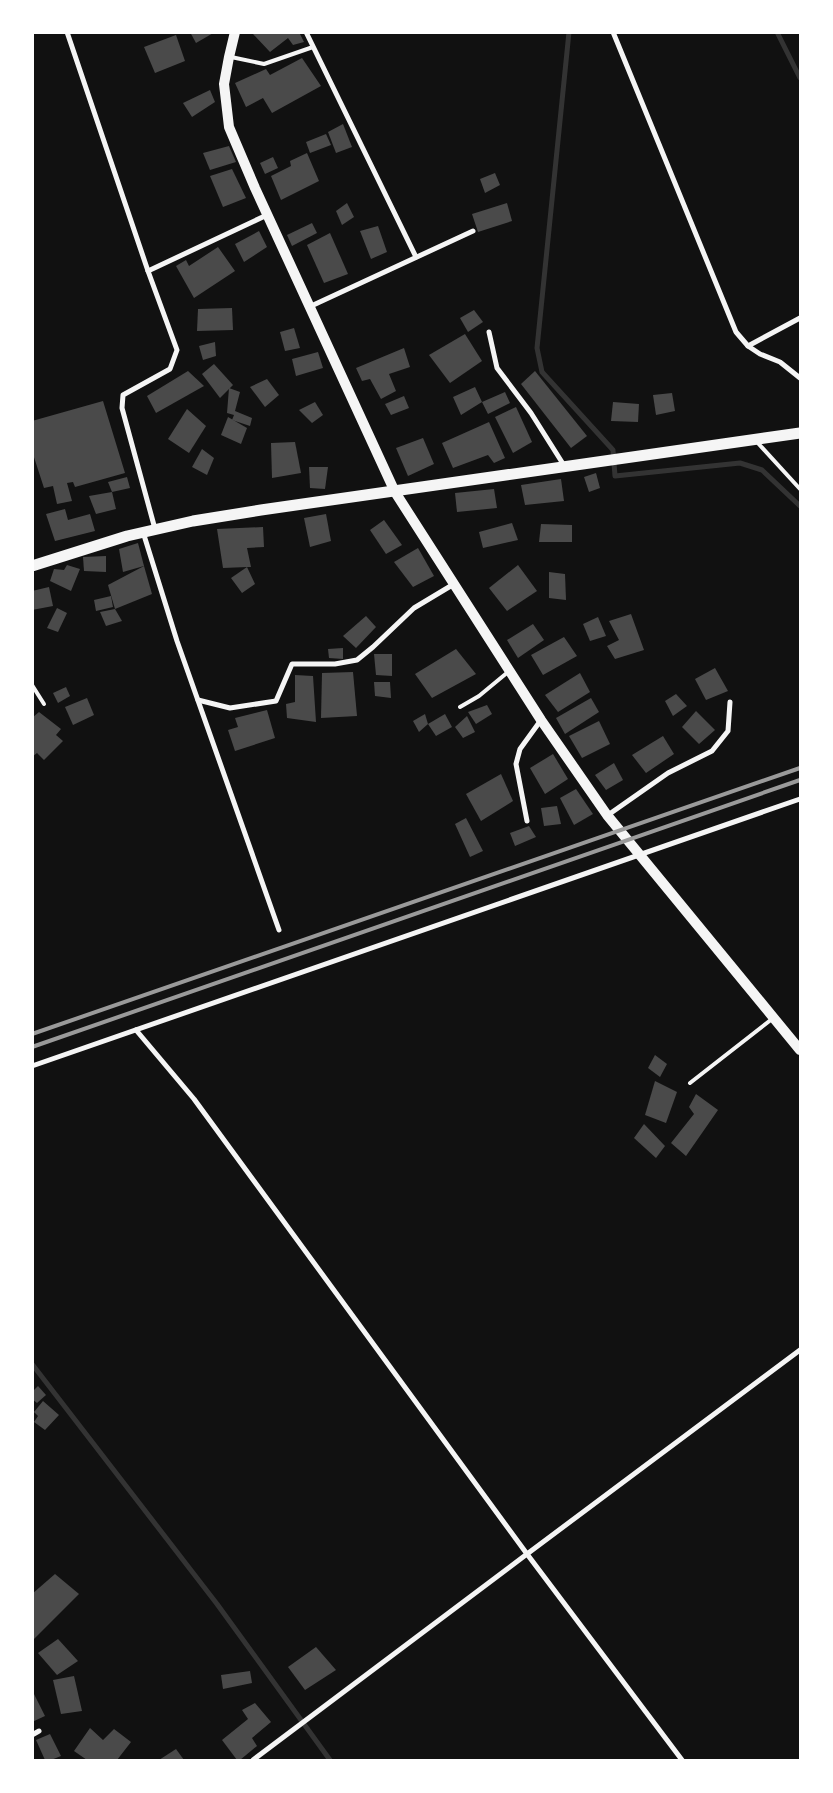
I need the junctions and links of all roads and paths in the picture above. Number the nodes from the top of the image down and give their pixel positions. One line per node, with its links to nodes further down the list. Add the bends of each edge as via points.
1 (67, 32): 10 (street)
2 (235, 32): 6 (main road)
3 (306, 32): 5 (street)
4 (613, 32): 14 (street, via 726,311 736,332)
5 (314, 47): 6 (lane, via 264,64); 9 (street)
6 (229, 57): 7 (main road, via 224,84 229,128)
7 (267, 215): 10 (street); 11 (main road)
8 (473, 231): 9 (street)
9 (416, 257): 11 (street)
10 (148, 270): 21 (street, via 177,350 170,369 123,396 122,408)
11 (309, 307): 20 (main road)
12 (800, 318): 14 (street)
13 (489, 332): 18 (street, via 497,368)
14 (748, 346): 15 (street, via 780,362)
15 (800, 378)
16 (800, 433): 17 (main road)
17 (754, 440): 18 (main road); 19 (lane)
18 (565, 467): 20 (main road)
19 (800, 489)
20 (395, 492): 21 (main road, via 261,510); 23 (main road)
21 (149, 531): 22 (main road, via 96,544); 26 (street, via 177,641)
22 (32, 566)
23 (454, 584): 24 (main road); 26 (street, via 414,608 357,660 335,664 292,664 276,701 230,708)
24 (510, 671): 29 (lane); 30 (main road)
25 (32, 686): 28 (lane)
26 (198, 700): 35 (street)
27 (730, 702): 32 (street, via 728,731 712,751 668,773)
28 (44, 704)
29 (460, 707)
30 (541, 720): 32 (main road); 33 (street, via 520,749 516,764)
31 (800, 799): 34 (street)
32 (607, 815): 34 (main road)
33 (526, 821)
34 (639, 856): 36 (main road); 37 (street)
35 (279, 930)
36 (774, 1017): 38 (main road); 40 (lane)
37 (136, 1030): 39 (street); 42 (street, via 194,1099)
38 (800, 1050)
39 (32, 1066)
40 (690, 1083)
41 (800, 1350): 42 (street)
42 (526, 1554): 45 (street); 46 (street)
43 (40, 1731): 44 (street)
44 (32, 1735)
45 (253, 1760)
46 (682, 1760)

